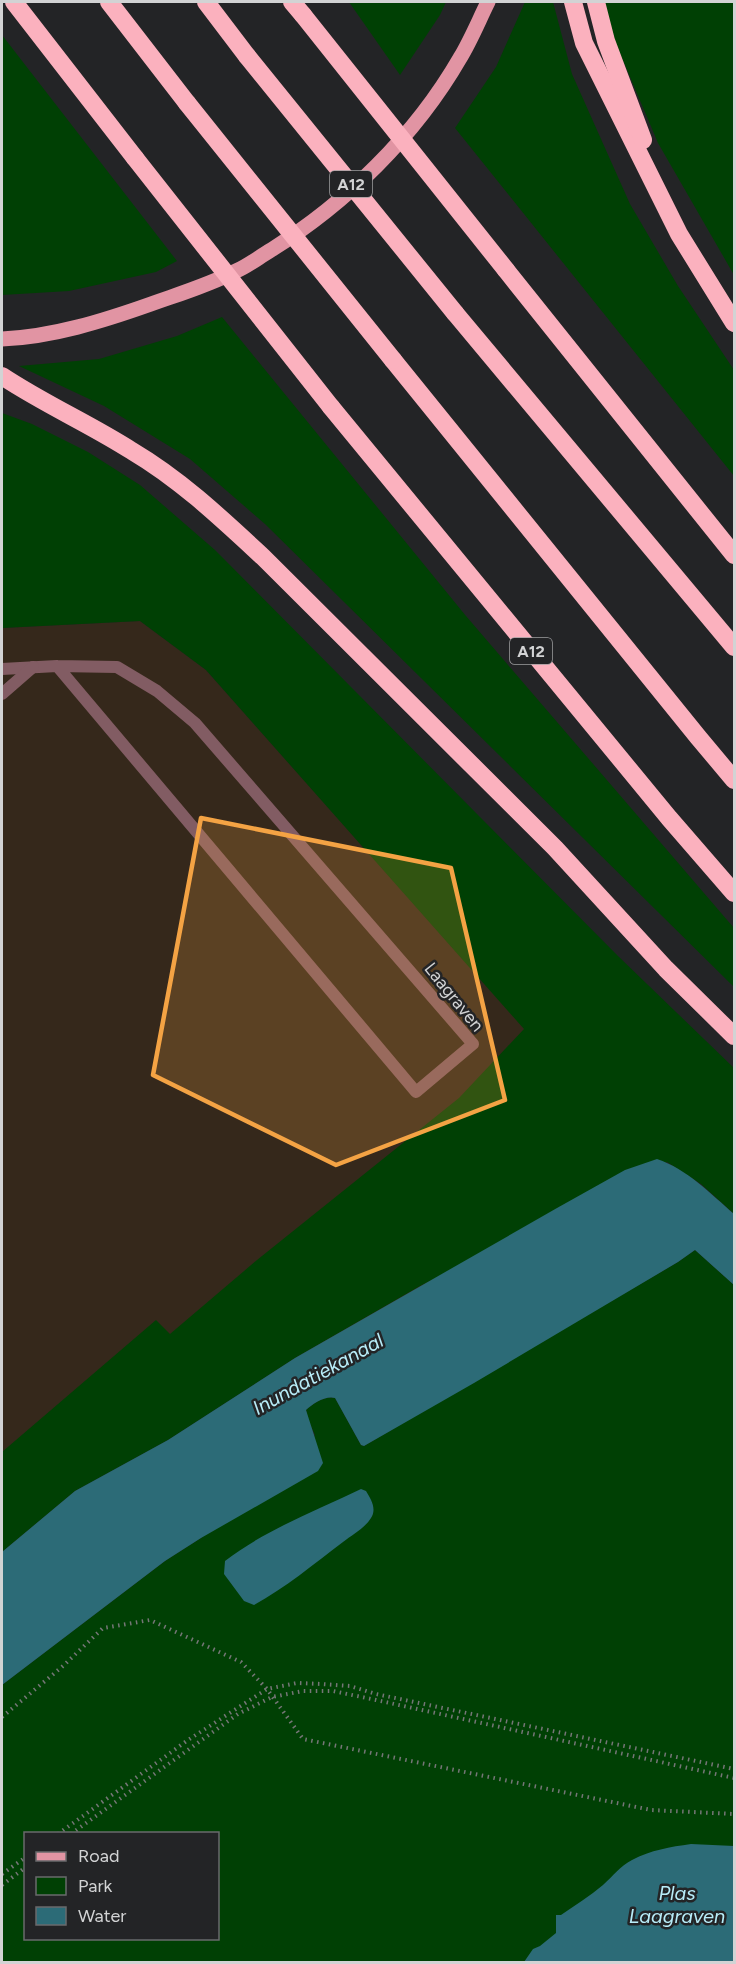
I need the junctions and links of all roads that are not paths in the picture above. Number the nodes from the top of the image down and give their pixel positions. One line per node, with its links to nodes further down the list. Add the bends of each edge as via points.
1 (14, 2): 19 (highway, A12, bridge, via 331,407 669,818)
2 (109, 2): 18 (highway, bridge, via 393,360)
3 (206, 2): 13 (highway, A12, bridge, via 455,312)
4 (488, 2): 10 (main road, via 460,58 432,101 380,163 303,230 237,271 187,291 89,324 27,338)
5 (573, 2): 8 (highway, via 584,43)
6 (596, 2): 8 (highway, via 606,41)
7 (297, 8): 12 (highway, bridge)
8 (679, 234): 9 (highway)
9 (735, 323)
10 (2, 339)
11 (2, 376): 20 (highway, via 134,452 217,514 555,848 666,969)
12 (735, 555)
13 (735, 647)
14 (57, 666): 14 (lane, Laagraven, via 416,1092 473,1044 195,723 157,691 117,667); 15 (lane, Laagraven)
15 (33, 667): 16 (lane, Laagraven); 17 (lane)
16 (2, 669)
17 (2, 694)
18 (735, 780)
19 (735, 892)
20 (735, 1036)

